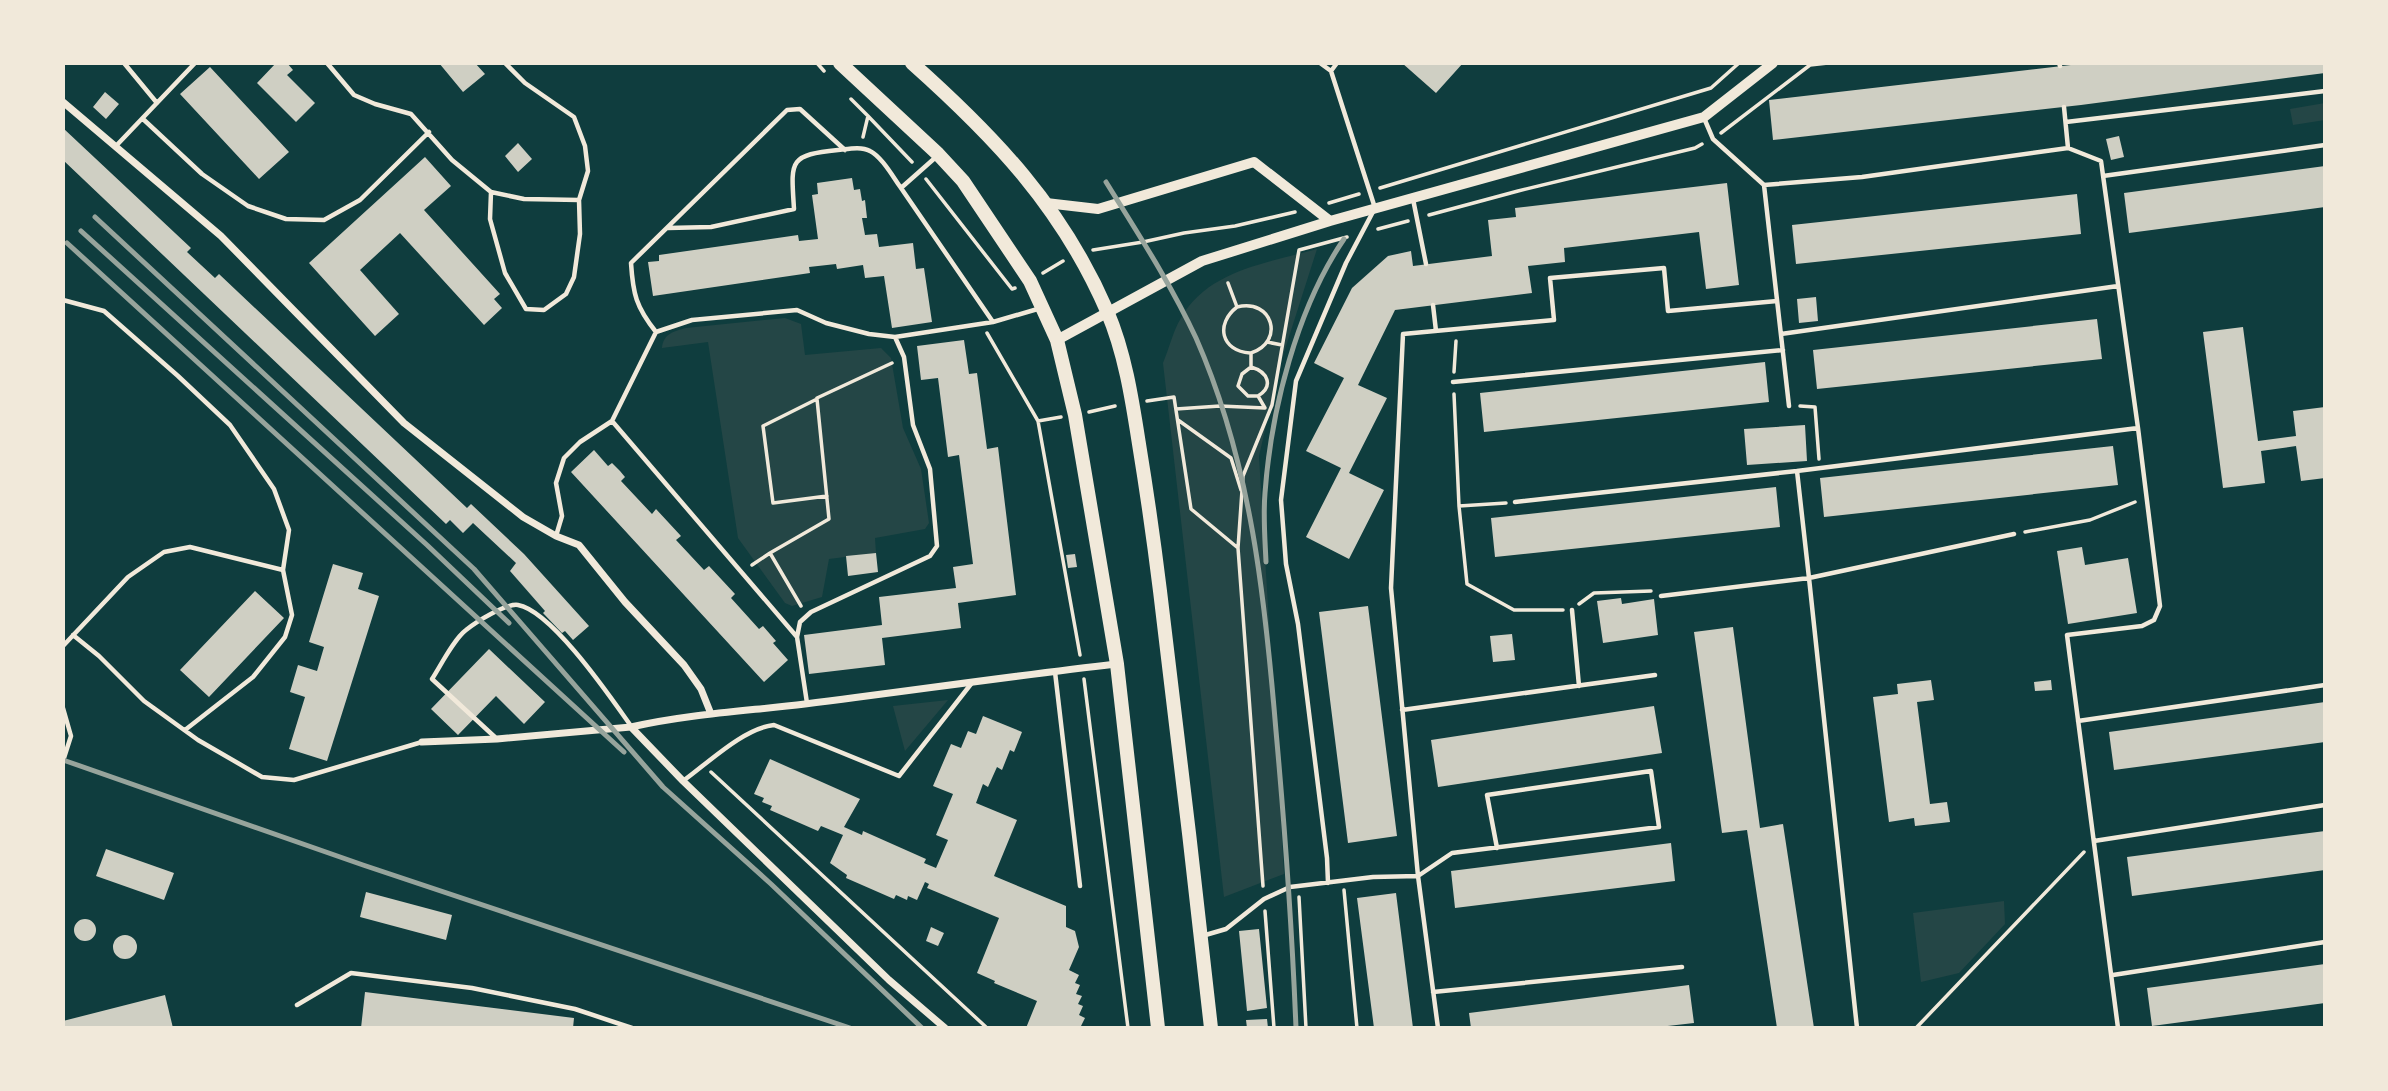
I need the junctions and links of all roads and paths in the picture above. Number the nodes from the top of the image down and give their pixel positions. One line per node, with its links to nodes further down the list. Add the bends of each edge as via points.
1 (124, 63): 17 (lane)
2 (195, 63): 17 (lane)
3 (327, 63): 22 (lane, via 354,94 411,114)
4 (505, 63): 35 (lane, via 574,117 588,171)
5 (817, 63): 13 (path)
6 (840, 63): 29 (main road)
7 (912, 63): 36 (main road, via 972,117)
8 (1320, 63): 12 (lane)
9 (1337, 63): 12 (lane)
10 (1773, 63): 19 (street)
11 (1828, 63): 23 (path, via 1810,65)
12 (1331, 71): 37 (lane)
13 (825, 72)
14 (2325, 91): 21 (lane)
15 (851, 98): 26 (path, via 868,116)
16 (63, 102): 25 (street)
17 (157, 103): 20 (lane)
18 (2064, 107): 21 (lane)
19 (1704, 117): 23 (lane); 34 (street)
20 (143, 119): 22 (lane, via 202,174 248,206 286,219 324,220 360,200); 25 (lane)
21 (2066, 122): 27 (lane)
22 (429, 132): 33 (lane, via 452,160)
23 (1713, 139): 31 (lane); 38 (path, via 1695,148)
24 (2325, 145): 30 (lane)
25 (114, 148): 81 (street, via 221,236 404,423 523,517)
26 (861, 148): 28 (lane); 32 (lane, via 872,151)
27 (2068, 148): 30 (lane, via 2101,161); 31 (lane, via 1862,177)
28 (845, 150): 40 (lane, via 807,153 798,161 792,174 794,209 711,227); 40 (lane, via 800,109 787,110)
29 (939, 154): 32 (lane); 49 (main road, via 998,230)
30 (2103, 176): 44 (lane)
31 (1764, 185): 46 (lane)
32 (901, 188): 51 (lane)
33 (491, 192): 35 (lane, via 524,199); 35 (lane, via 490,219 505,273 526,309 544,310 566,294 574,277)
34 (1413, 198): 37 (street); 38 (lane)
35 (579, 201)
36 (1046, 202): 39 (street, via 1098,209 1254,162); 50 (main road, via 1078,252)
37 (1376, 208): 39 (street); 41 (lane)
38 (1417, 219): 41 (path); 42 (lane)
39 (1330, 221): 50 (street, via 1202,261)
40 (667, 228): 55 (lane, via 631,263 633,294)
41 (1362, 233): 60 (path, via 1299,250); 116 (lane, via 1296,381 1281,500)
42 (1426, 264)
43 (1228, 283): 48 (path)
44 (2118, 286): 56 (lane); 72 (lane)
45 (63, 300): 83 (lane, via 104,312 230,425 274,489 289,530)
46 (1777, 302): 53 (lane, via 1668,312 1664,268 1550,278 1554,320); 56 (lane)
47 (1433, 305): 54 (lane)
48 (1237, 307): 59 (path, via 1251,305 1267,314 1272,327); 62 (path, via 1225,322 1225,335 1233,349)
49 (1043, 308): 51 (lane); 58 (main road)
50 (1107, 312): 58 (street); 120 (main road, via 1132,403 1152,524)
51 (993, 322): 52 (lane)
52 (981, 324): 57 (lane); 93 (path, via 1038,421)
53 (1456, 329): 54 (lane); 65 (path)
54 (1436, 331): 101 (lane, via 1403,334 1391,588)
55 (656, 332): 57 (lane, via 692,320 797,310 826,323); 71 (lane)
56 (1781, 334): 61 (lane)
57 (895, 337): 63 (lane)
58 (1057, 340): 92 (main road, via 1089,493)
59 (1267, 342): 60 (path); 62 (path)
60 (1282, 345): 75 (path, via 1272,405 1243,476)
61 (1783, 350): 65 (lane); 68 (lane)
62 (1251, 354): 64 (path)
63 (904, 357): 67 (path); 88 (lane, via 913,425 930,469 937,546 930,556)
64 (1251, 367): 66 (path, via 1268,379 1268,386); 66 (path, via 1238,386 1248,396)
65 (1453, 382): 79 (path)
66 (1258, 396): 69 (path, via 1265,408)
67 (817, 398): 76 (path); 76 (path, via 763,426 773,503)
68 (1789, 406): 73 (path, via 1815,407)
69 (1176, 409)
70 (1178, 420): 75 (path, via 1231,458)
71 (612, 421): 81 (lane, via 564,458 556,483 562,516); 84 (lane)
72 (2138, 428): 73 (lane); 77 (lane)
73 (1820, 468): 74 (lane)
74 (1797, 471): 78 (lane); 85 (lane)
75 (1242, 494): 119 (path, via 1238,548)
76 (827, 496): 82 (path, via 829,519)
77 (2147, 497): 80 (path, via 2090,520); 103 (lane, via 2160,606 2154,620 2142,626 2067,635)
78 (1515, 502): 79 (path)
79 (1460, 506): 87 (path, via 1467,584 1514,610)
80 (2014, 534): 85 (lane)
81 (556, 536): 102 (street, via 579,545 684,665)
82 (771, 553): 84 (path); 88 (path)
83 (283, 570): 89 (lane, via 190,547 164,552 128,578); 105 (lane, via 292,615 285,637 253,677)
84 (741, 572): 90 (lane)
85 (1809, 578): 86 (lane); 136 (lane)
86 (1661, 596): 87 (path, via 1648,589 1594,593)
87 (1572, 610): 97 (lane)
88 (807, 616): 90 (lane, via 800,622)
89 (74, 635): 91 (lane); 105 (lane, via 144,701)
90 (797, 637): 99 (lane)
91 (63, 646)
92 (1117, 664): 93 (street); 130 (main road)
93 (1083, 668): 94 (street); 129 (path)
94 (1055, 671): 96 (street); 117 (lane)
95 (1656, 675): 97 (lane)
96 (974, 680): 99 (street); 109 (lane, via 899,776 774,725 761,727)
97 (1579, 685): 101 (lane)
98 (2325, 685): 103 (lane)
99 (807, 704): 102 (street)
100 (63, 708): 108 (lane, via 71,736)
101 (1402, 710): 114 (lane)
102 (711, 714): 104 (street)
103 (2078, 721): 112 (lane)
104 (631, 727): 106 (street); 106 (lane, via 556,632 531,609 516,604 463,631 432,679); 110 (street)
105 (185, 730): 107 (lane, via 262,776 294,780)
106 (497, 738): 107 (street)
107 (422, 742)
108 (63, 761)
109 (704, 766): 110 (lane); 128 (path)
110 (683, 781): 127 (street)
111 (2325, 805): 112 (lane)
112 (2094, 841): 123 (lane); 137 (path)
113 (1497, 848): 113 (lane, via 1659,827 1651,771 1487,795); 114 (lane, via 1452,853)
114 (1418, 876): 115 (lane); 124 (lane)
115 (1343, 881): 116 (lane); 134 (path)
116 (1328, 883): 118 (lane)
117 (1080, 886)
118 (1299, 886): 119 (lane); 133 (path)
119 (1264, 899): 120 (lane, via 1226,929); 132 (path)
120 (1201, 936): 131 (main road)
121 (2325, 942): 123 (lane)
122 (1682, 967): 124 (lane)
123 (2113, 975): 138 (lane)
124 (1433, 992): 135 (lane)
125 (297, 1005): 126 (lane, via 351,973 523,998)
126 (632, 1028)
127 (945, 1028)
128 (987, 1028)
129 (1128, 1028)
130 (1158, 1028)
131 (1211, 1028)
132 (1274, 1028)
133 (1306, 1028)
134 (1357, 1028)
135 (1438, 1028)
136 (1857, 1028)
137 (1916, 1028)
138 (2118, 1028)

